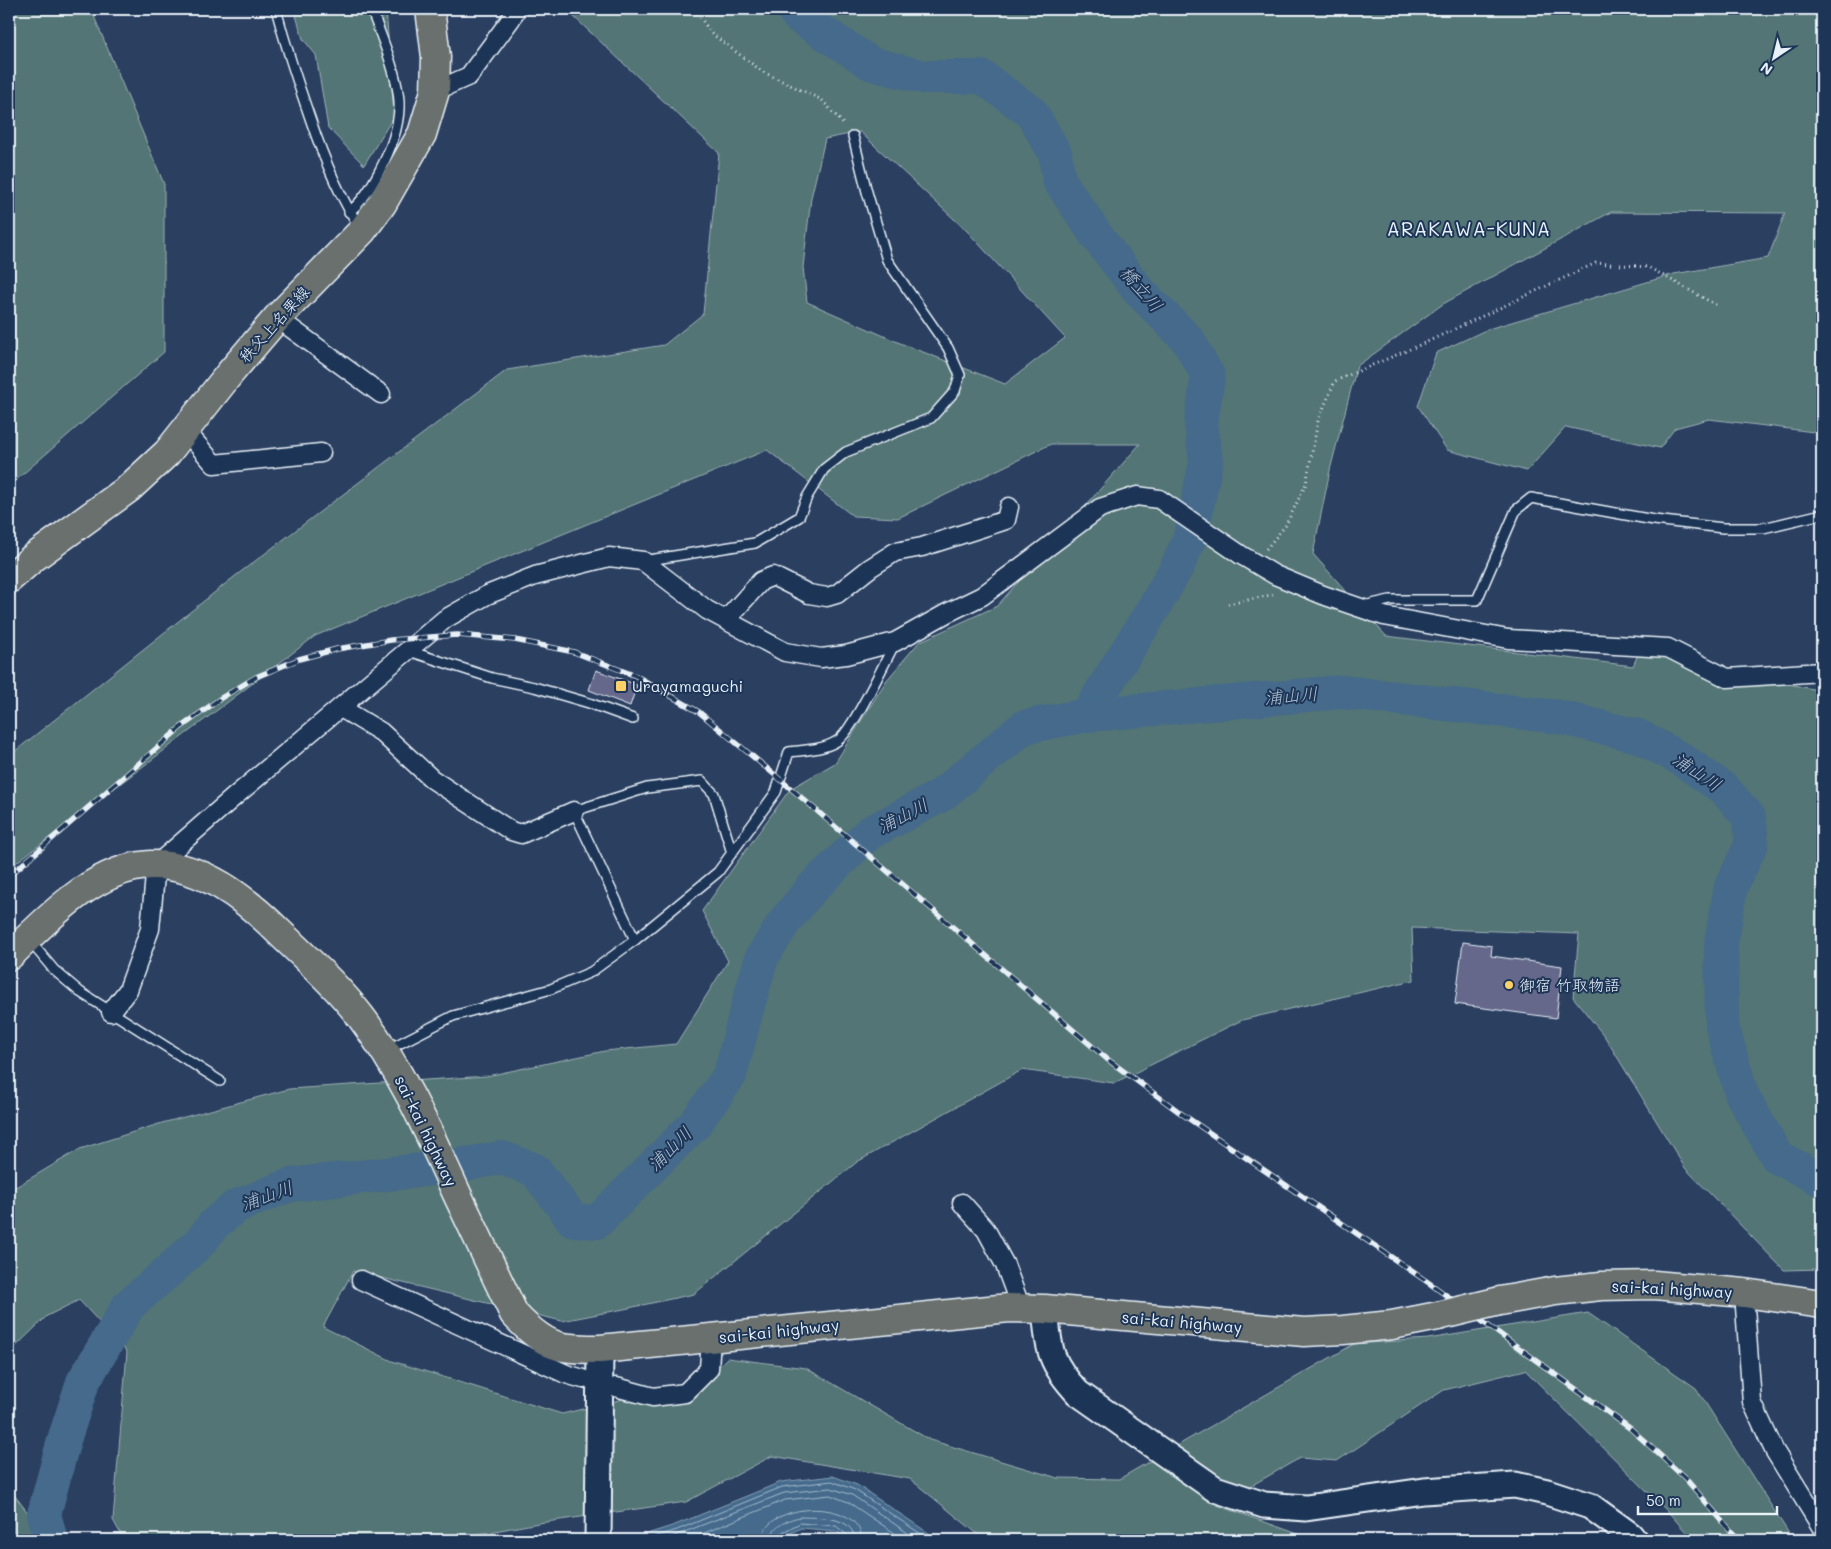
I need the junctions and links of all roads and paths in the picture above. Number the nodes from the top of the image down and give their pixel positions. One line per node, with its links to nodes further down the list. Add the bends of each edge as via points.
1 (276, 9): 8 (lane, via 289,59 326,165)
2 (372, 9): 8 (lane, via 396,83 399,108 384,162 358,205)
3 (430, 9): 6 (main road, 秩父上名栗線, via 436,57)
4 (694, 9): 7 (path, via 712,34 764,72 822,100)
5 (514, 14): 6 (street, via 469,76)
6 (435, 91): 8 (main road, 秩父上名栗線, via 422,134 382,204)
7 (853, 136): 17 (lane, via 887,260 948,348 960,375 955,391 931,418 846,452 824,469 800,516 755,544)
8 (356, 221): 10 (main road, 秩父上名栗線)
9 (1716, 305): 16 (path, via 1648,267 1596,262 1429,341 1335,381 1318,421 1306,484 1286,525)
10 (277, 318): 11 (street); 12 (main road, 秩父上名栗線)
11 (381, 394)
12 (185, 430): 13 (street, via 214,464); 18 (main road, 秩父上名栗線, via 128,489)
13 (321, 453)
14 (1009, 507): 22 (street, via 1006,520 922,547 895,552 837,594 827,597 809,594 773,576 761,581)
15 (1822, 514): 21 (lane, via 1763,528 1723,528 1654,520 1531,498 1516,510 1477,600 1390,600)
16 (1248, 559): 19 (street); 23 (street, via 1160,499 1138,496 1100,508 982,596)
17 (644, 560): 22 (street, via 707,610); 24 (street, via 609,557 535,576 487,594 445,619)
18 (9, 579)
19 (1306, 588): 20 (path); 21 (street)
20 (1228, 604)
21 (1358, 607): 25 (street, via 1384,616 1508,638 1668,648 1727,678)
22 (726, 620): 23 (street, via 785,652 821,658)
23 (896, 642): 29 (lane, via 839,741 824,747 789,752 776,792)
24 (409, 651): 26 (street); 27 (lane, via 492,678 589,703)
25 (1822, 672)
26 (341, 708): 28 (street, via 381,732 432,780 511,831 521,834); 30 (street)
27 (633, 719)
28 (574, 812): 29 (lane, via 647,788 702,781 714,794); 31 (lane)
29 (732, 853): 31 (lane, via 718,872)
30 (156, 866): 32 (main road, sai-kai highway, via 148,865 106,877 69,899); 33 (street, via 150,929 128,990); 34 (main road, sai-kai highway, via 171,866 205,876 244,901 338,991)
31 (636, 940): 34 (lane, via 591,972 551,990 453,1016)
32 (18, 947): 33 (lane)
33 (111, 1012): 35 (lane)
34 (384, 1051): 42 (main road, sai-kai highway, via 416,1104 514,1314 526,1327 562,1347)
35 (220, 1082)
36 (962, 1203): 40 (street, via 986,1230)
37 (361, 1280): 43 (street)
38 (1744, 1293): 39 (main road, sai-kai highway); 40 (main road, sai-kai highway, bridge, via 1654,1285 1601,1286 1500,1301 1392,1325 1304,1332); 45 (street, via 1752,1402 1774,1450)
39 (1822, 1304)
40 (1033, 1309): 41 (main road, sai-kai highway); 47 (street, via 1053,1360 1078,1393 1215,1489 1264,1505 1306,1508 1424,1490 1515,1485 1590,1506)
41 (711, 1338): 42 (main road, sai-kai highway); 44 (street, via 709,1369 685,1393 653,1397)
42 (600, 1349): 46 (street)
43 (583, 1379)
44 (616, 1387)
45 (1822, 1528)
46 (598, 1540)
47 (1634, 1540)

